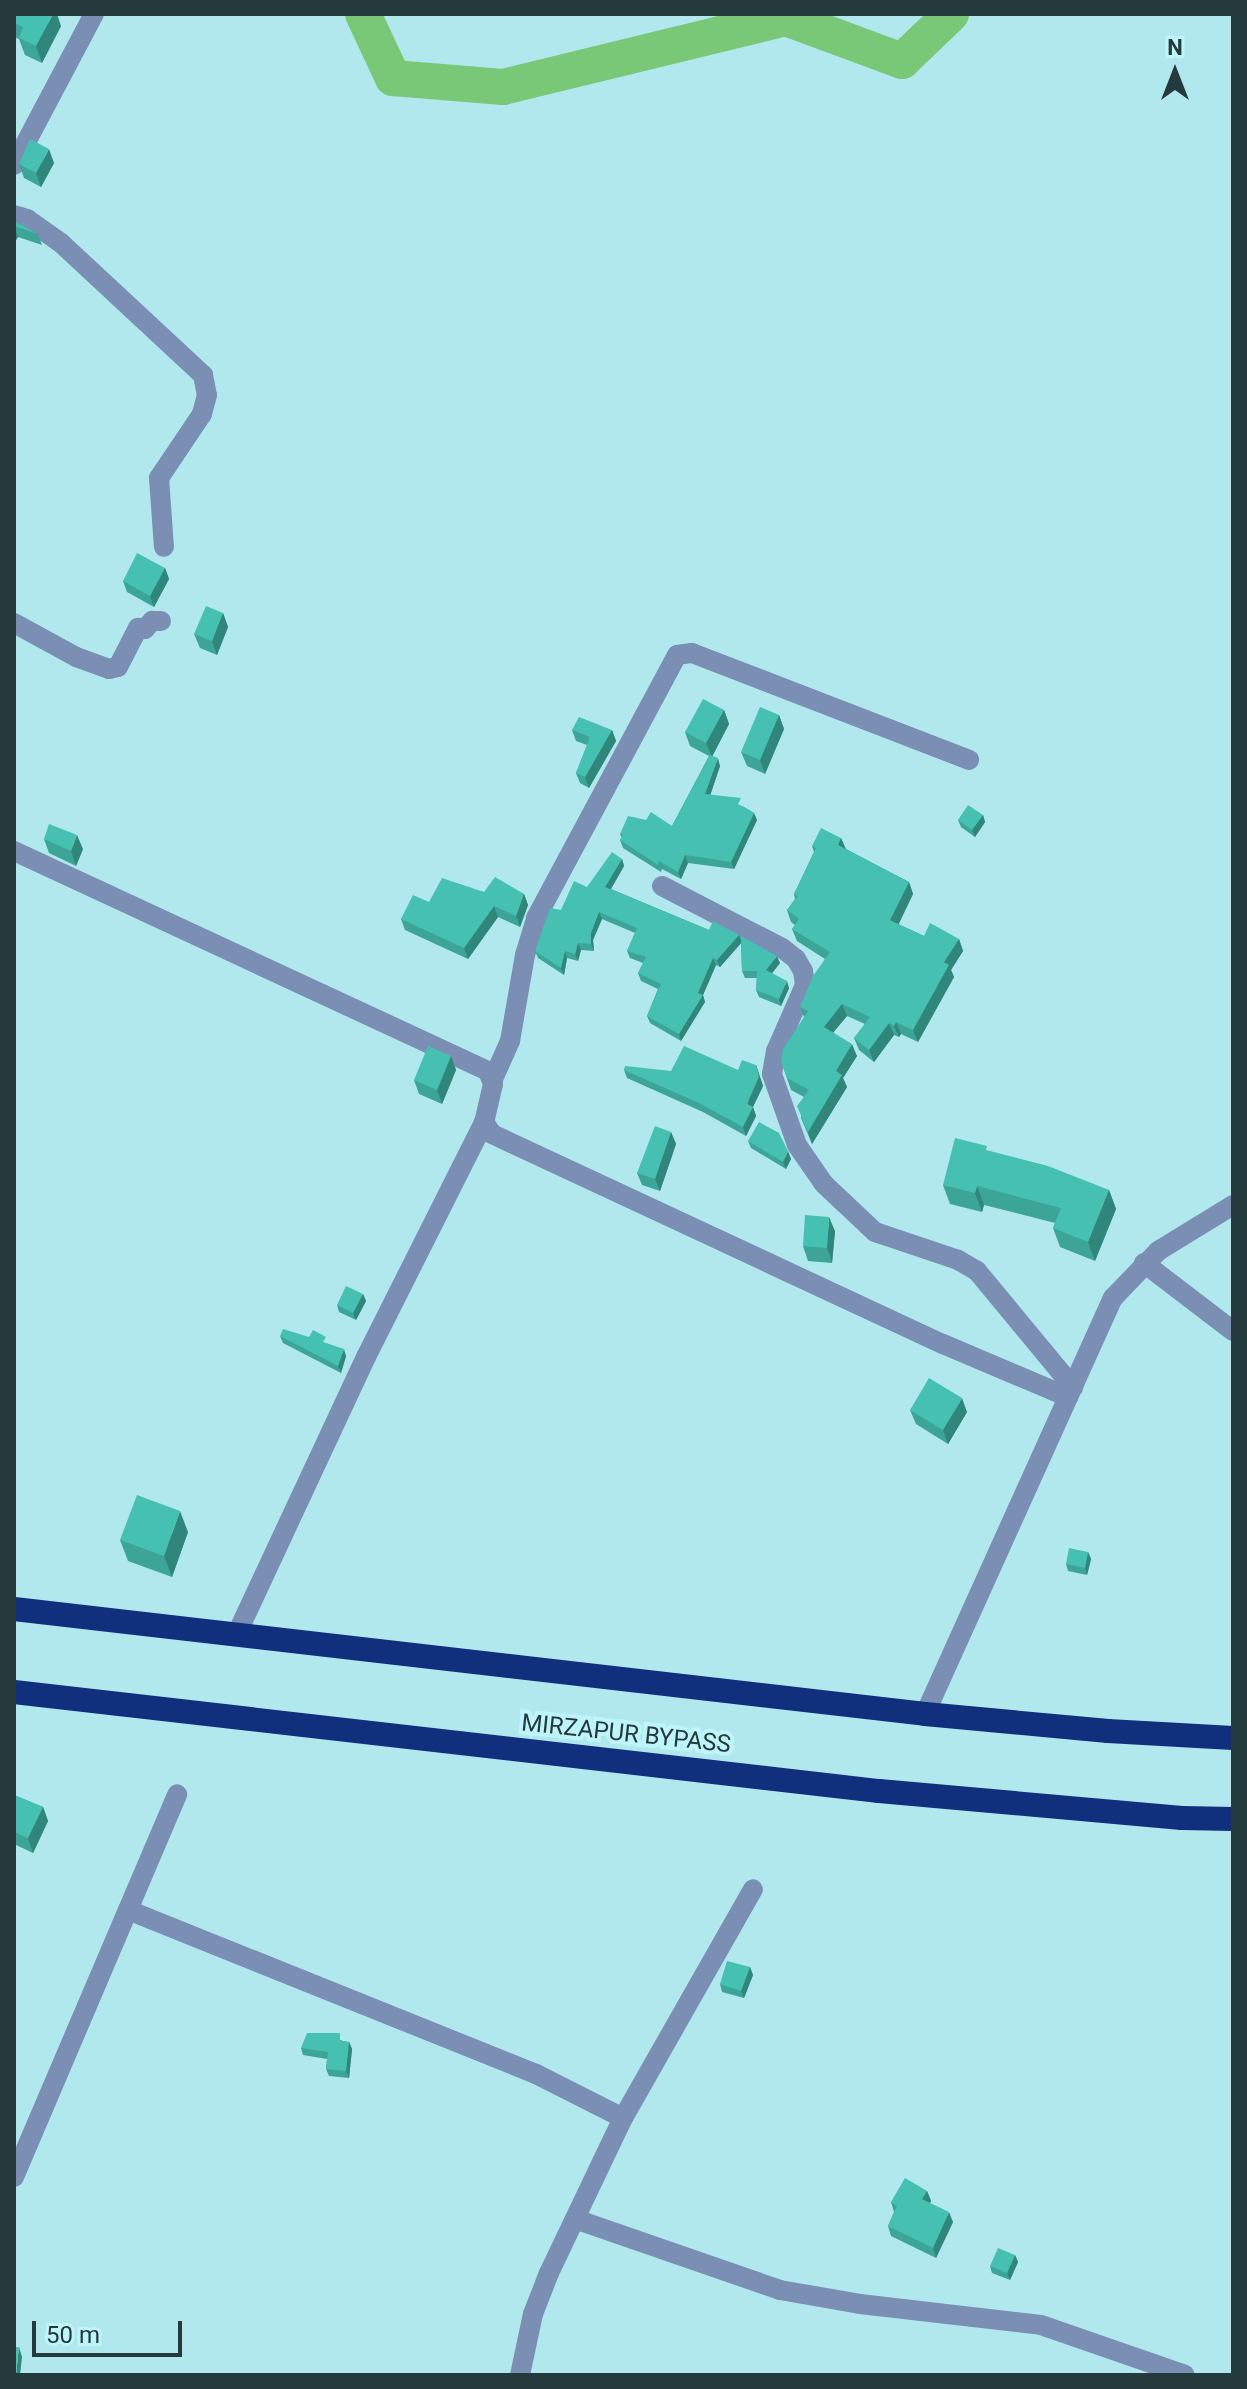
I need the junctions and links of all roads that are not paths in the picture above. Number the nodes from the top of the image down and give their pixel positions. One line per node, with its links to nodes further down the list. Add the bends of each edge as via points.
1 (94, 14): 2 (street)
2 (14, 165)
3 (14, 215): 4 (street, via 61,243 203,375 207,395 202,414 159,478)
4 (164, 547)
5 (161, 621): 6 (street, via 138,628 118,667 109,669)
6 (14, 623)
7 (969, 760): 10 (street, via 692,653 677,655 536,918 510,1041)
8 (14, 851): 10 (street, via 488,1071)
9 (662, 886): 15 (street, via 782,948 803,971 805,985 781,1038 772,1074 797,1145 824,1184 875,1232 977,1271)
10 (493, 1079): 11 (street)
11 (484, 1122): 15 (street, via 506,1140 943,1344); 17 (street, via 366,1357)
12 (1233, 1205): 13 (street)
13 (1144, 1263): 14 (street); 15 (street, via 1113,1298)
14 (1233, 1331)
15 (1070, 1392): 19 (street)
16 (14, 1609): 19 (highway)
17 (240, 1627)
18 (14, 1692): 22 (highway, MIRZAPUR BYPASS, via 879,1791)
19 (925, 1714): 20 (highway)
20 (1233, 1738)
21 (177, 1794): 24 (street)
22 (1233, 1819)
23 (753, 1889): 25 (street)
24 (128, 1910): 25 (street, via 536,2074); 26 (street)
25 (623, 2118): 27 (street)
26 (14, 2177)
27 (575, 2219): 28 (street, via 533,2314); 29 (street, via 780,2290 1041,2325)
28 (520, 2375)
29 (1185, 2375)

